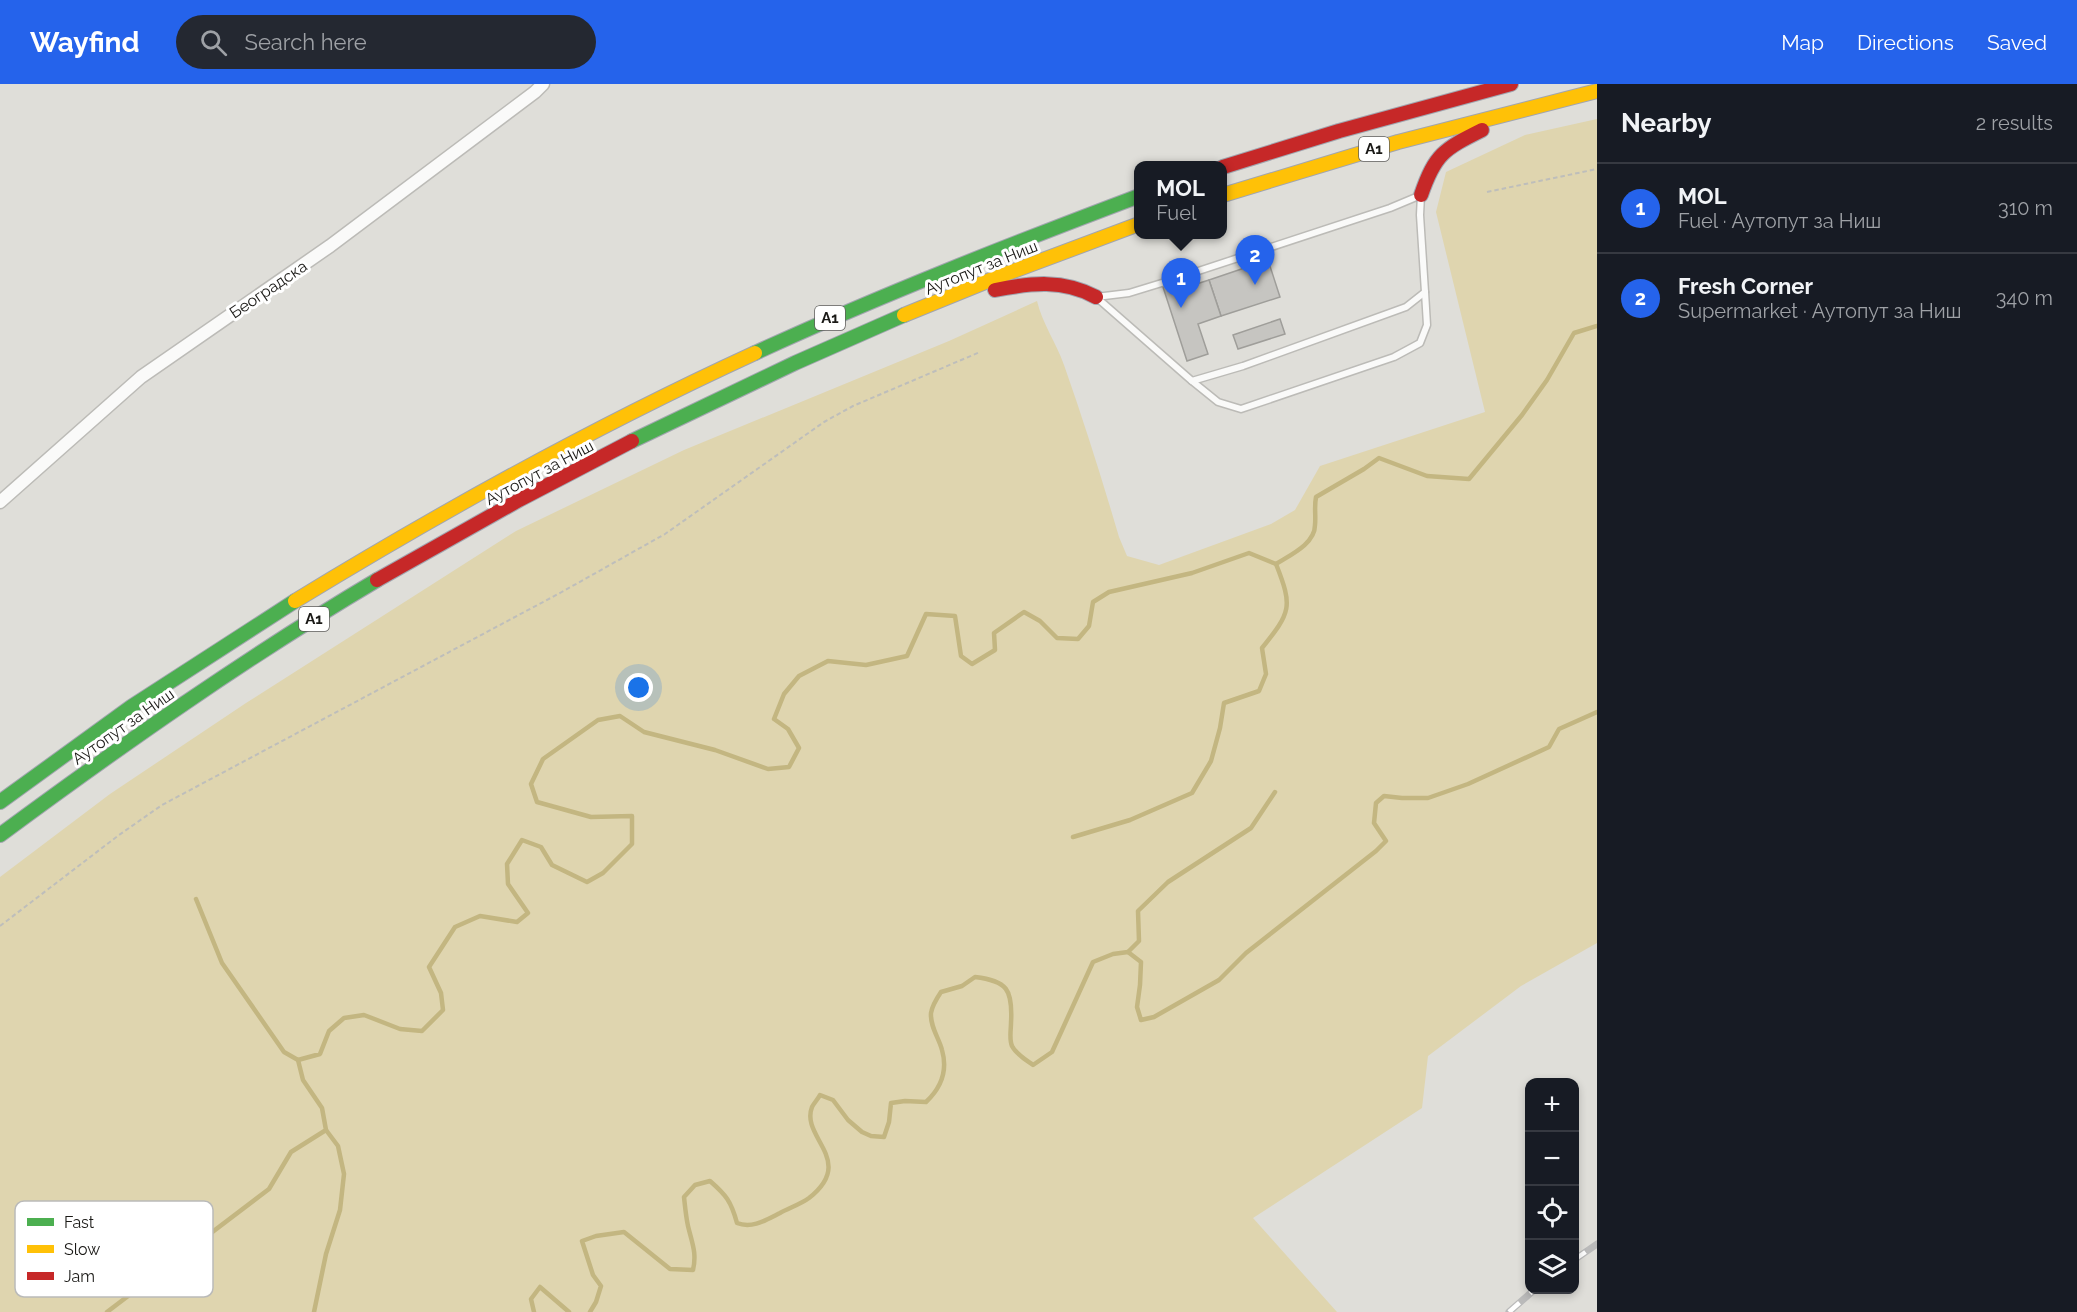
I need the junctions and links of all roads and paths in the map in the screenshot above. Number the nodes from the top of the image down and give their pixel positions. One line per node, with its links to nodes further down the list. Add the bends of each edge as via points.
1 (543, 84): 18 (street, Београдска, via 330,246 141,377)
2 (1511, 84): 3 (highway, A1)
3 (1495, 87): 6 (highway, A1)
4 (1597, 91): 5 (highway, A1)
5 (1527, 107): 9 (highway, A1); 10 (highway, via 1444,150)
6 (1227, 166)
7 (1597, 169): 8 (path)
8 (1487, 192)
9 (1227, 194)
10 (1421, 195): 13 (lane); 14 (lane, via 1165,282)
11 (1134, 198): 19 (highway, Аутопут за Ниш / A1, via 962,262 760,349 521,469 393,541 194,664)
12 (1134, 226): 15 (highway, Аутопут за Ниш / A1)
13 (1425, 292): 17 (lane, via 1406,307); 17 (lane, via 1427,325 1420,343 1394,357 1241,409 1218,402)
14 (1096, 297): 15 (highway, via 1078,287 1034,283); 17 (lane)
15 (946, 298): 20 (highway, Аутопут за Ниш / A1, via 701,406 429,551 210,686)
16 (980, 352): 21 (path, via 824,422 654,540 162,805)
17 (1192, 381)
18 (0, 502)
19 (0, 802)
20 (0, 835)
21 (0, 926)

